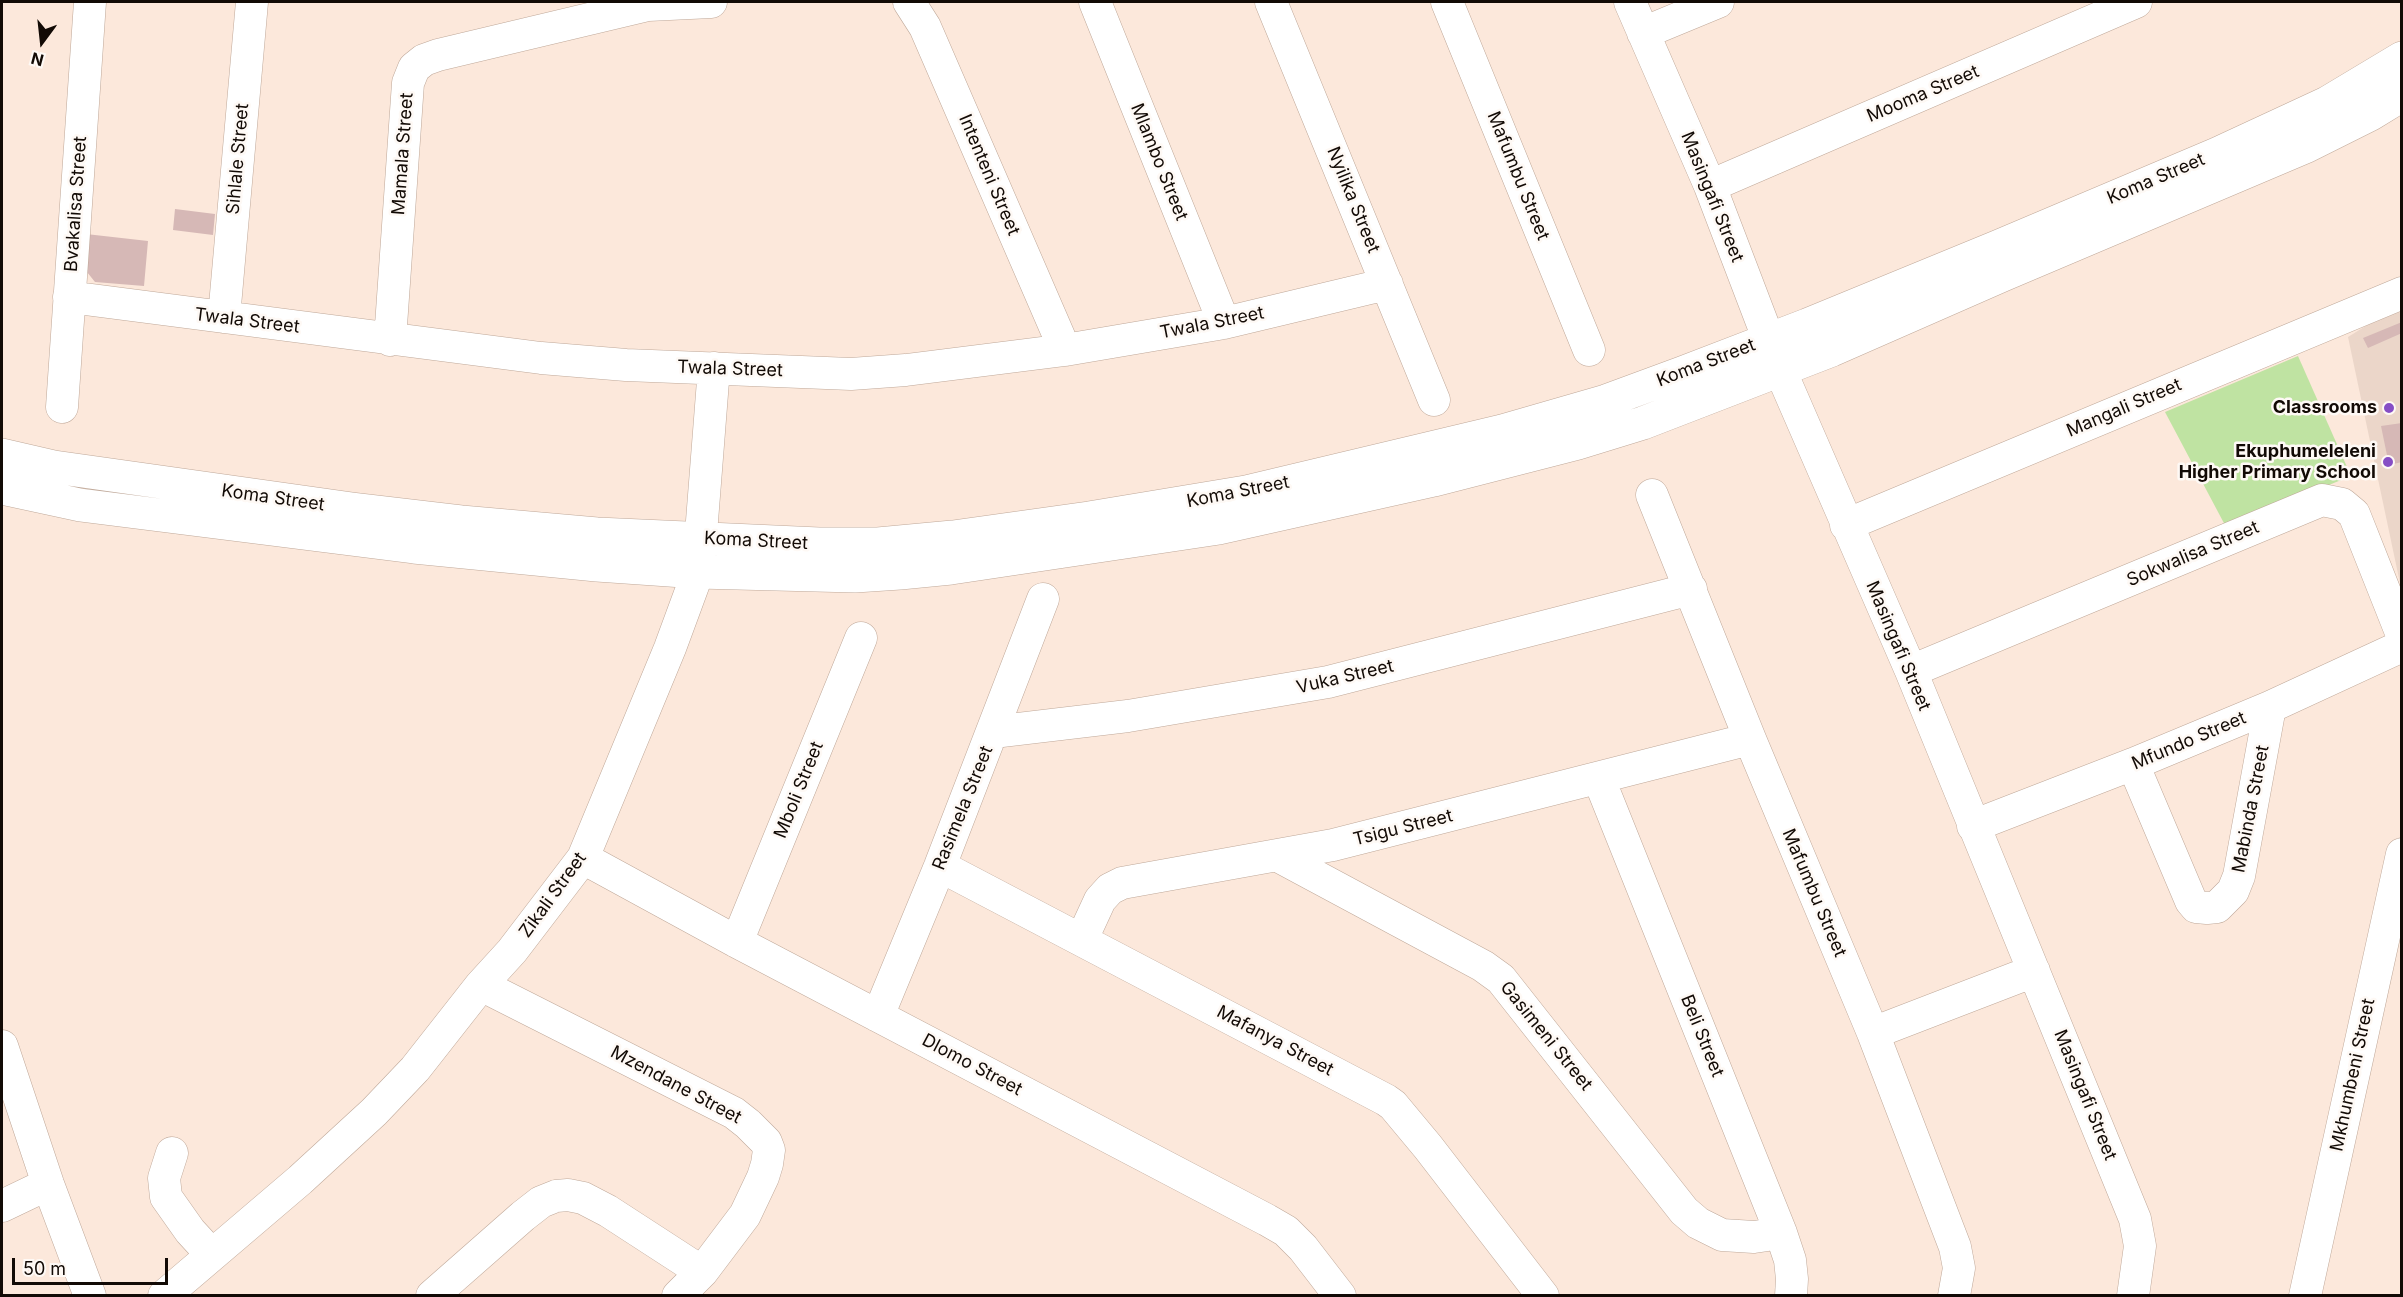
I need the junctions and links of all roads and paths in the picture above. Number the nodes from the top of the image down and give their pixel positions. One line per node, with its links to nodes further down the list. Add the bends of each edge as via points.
1 (90, 2): 18 (street, Bvakalisa Street)
2 (252, 2): 19 (street, Sihlale Street)
3 (711, 2): 11 (street)
4 (909, 2): 23 (street, Intenteni Street, via 925,27)
5 (1095, 2): 20 (street, Mlambo Street)
6 (1271, 2): 16 (street, Nyilika Street)
7 (1447, 2): 24 (street, Mafumbu Street)
8 (1630, 2): 12 (street, Masingafi Street)
9 (1718, 2): 12 (street)
10 (2136, 2): 15 (street, Mooma Street)
11 (647, 3): 22 (street, Mamala Street, via 438,55 414,68 408,83)
12 (1643, 33): 15 (street, Masingafi Street)
13 (2402, 58): 21 (main road, Koma Street, via 2327,103 2236,145)
14 (2402, 95): 26 (main road, Koma Street, via 2307,146)
15 (1710, 186): 21 (street, Masingafi Street)
16 (1387, 284): 20 (street, Twala Street); 27 (street, Nyilika Street)
17 (2402, 293): 32 (street, Mangali Street)
18 (69, 297): 19 (street, Twala Street); 28 (street, Bvakalisa Street)
19 (225, 317): 22 (street, Twala Street)
20 (1224, 322): 23 (street, Twala Street)
21 (1769, 339): 26 (street, Masingafi Street); 33 (main road, Koma Street, via 1596,404 1411,454 1246,492 1066,521 889,543)
22 (390, 340): 25 (street, Twala Street, via 542,358)
23 (1065, 350): 25 (street, Twala Street, via 866,374)
24 (1589, 350)
25 (714, 368): 33 (street, Zikali Street)
26 (1781, 372): 32 (street, Masingafi Street); 34 (main road, Koma Street, via 1578,443 1219,528 900,573 855,576)
27 (1434, 400)
28 (62, 407)
29 (2, 455): 33 (main road, Koma Street, via 352,509 597,534)
30 (2, 488): 34 (main road, Koma Street, via 80,505 414,548)
31 (1652, 495): 35 (street, Mafumbu Street)
32 (1846, 525): 40 (street, Masingafi Street)
33 (702, 538): 34 (street, Zikali Street)
34 (698, 572): 49 (street, Zikali Street)
35 (1691, 589): 42 (street, Vuka Street, via 1328,682 1128,716); 43 (street, Mafumbu Street)
36 (1042, 599): 42 (street, Rasimela Street)
37 (2402, 635): 40 (street, Sokwalisa Street, via 2354,514 2342,504 2322,500)
38 (861, 638): 52 (street, Mboli Street)
39 (2402, 646): 41 (street, Mfundo Street)
40 (1911, 671): 46 (street, Masingafi Street)
41 (2270, 707): 44 (street, Mfundo Street); 44 (street, Mabinda Street, via 2239,876 2233,891 2217,907 2196,907 2191,901)
42 (993, 732): 50 (street, Rasimela Street)
43 (1750, 740): 45 (street, Tsigu Street); 56 (street, Mafumbu Street)
44 (2133, 764): 46 (street, Mfundo Street)
45 (1599, 779): 48 (street, Tsigu Street); 61 (street, Beli Street)
46 (1973, 826): 53 (street, Masingafi Street)
47 (2402, 854): 73 (street, Mkhumbeni Street)
48 (1278, 856): 51 (street, Tsigu Street, via 1122,883 1100,900); 61 (street, Gasimeni Street, via 1501,979 1698,1223 1722,1235 1754,1237)
49 (583, 858): 52 (street, Dlomo Street); 54 (street, Zikali Street)
50 (940, 866): 51 (street, Mafanya Street); 55 (street, Rasimela Street)
51 (1082, 939): 69 (street, Mafanya Street, via 1393,1105)
52 (737, 942): 55 (street, Dlomo Street)
53 (2034, 970): 56 (street); 72 (street, Masingafi Street, via 2136,1220 2140,1246)
54 (481, 985): 62 (street, Zikali Street, via 415,1069 374,1112); 63 (street, Mzendane Street, via 734,1113 766,1142 767,1164 755,1196 731,1236)
55 (878, 1016): 68 (street, Dlomo Street, via 1286,1231)
56 (1873, 1033): 71 (street, Mafumbu Street, via 1957,1253 1959,1268)
57 (2, 1046): 59 (street)
58 (172, 1153): 62 (street, via 164,1178 166,1197)
59 (48, 1184): 60 (street); 64 (street)
60 (2, 1206)
61 (1782, 1233): 70 (street, Beli Street, via 1790,1260)
62 (212, 1255): 65 (street, Zikali Street)
63 (702, 1272): 66 (street, via 608,1211 583,1198 556,1196 523,1216); 67 (street, Mzendane Street)
64 (90, 1296)
65 (164, 1296)
66 (432, 1296)
67 (678, 1296)
68 (1340, 1296)
69 (1543, 1296)
70 (1791, 1296)
71 (1954, 1296)
72 (2133, 1296)
73 (2305, 1296)

